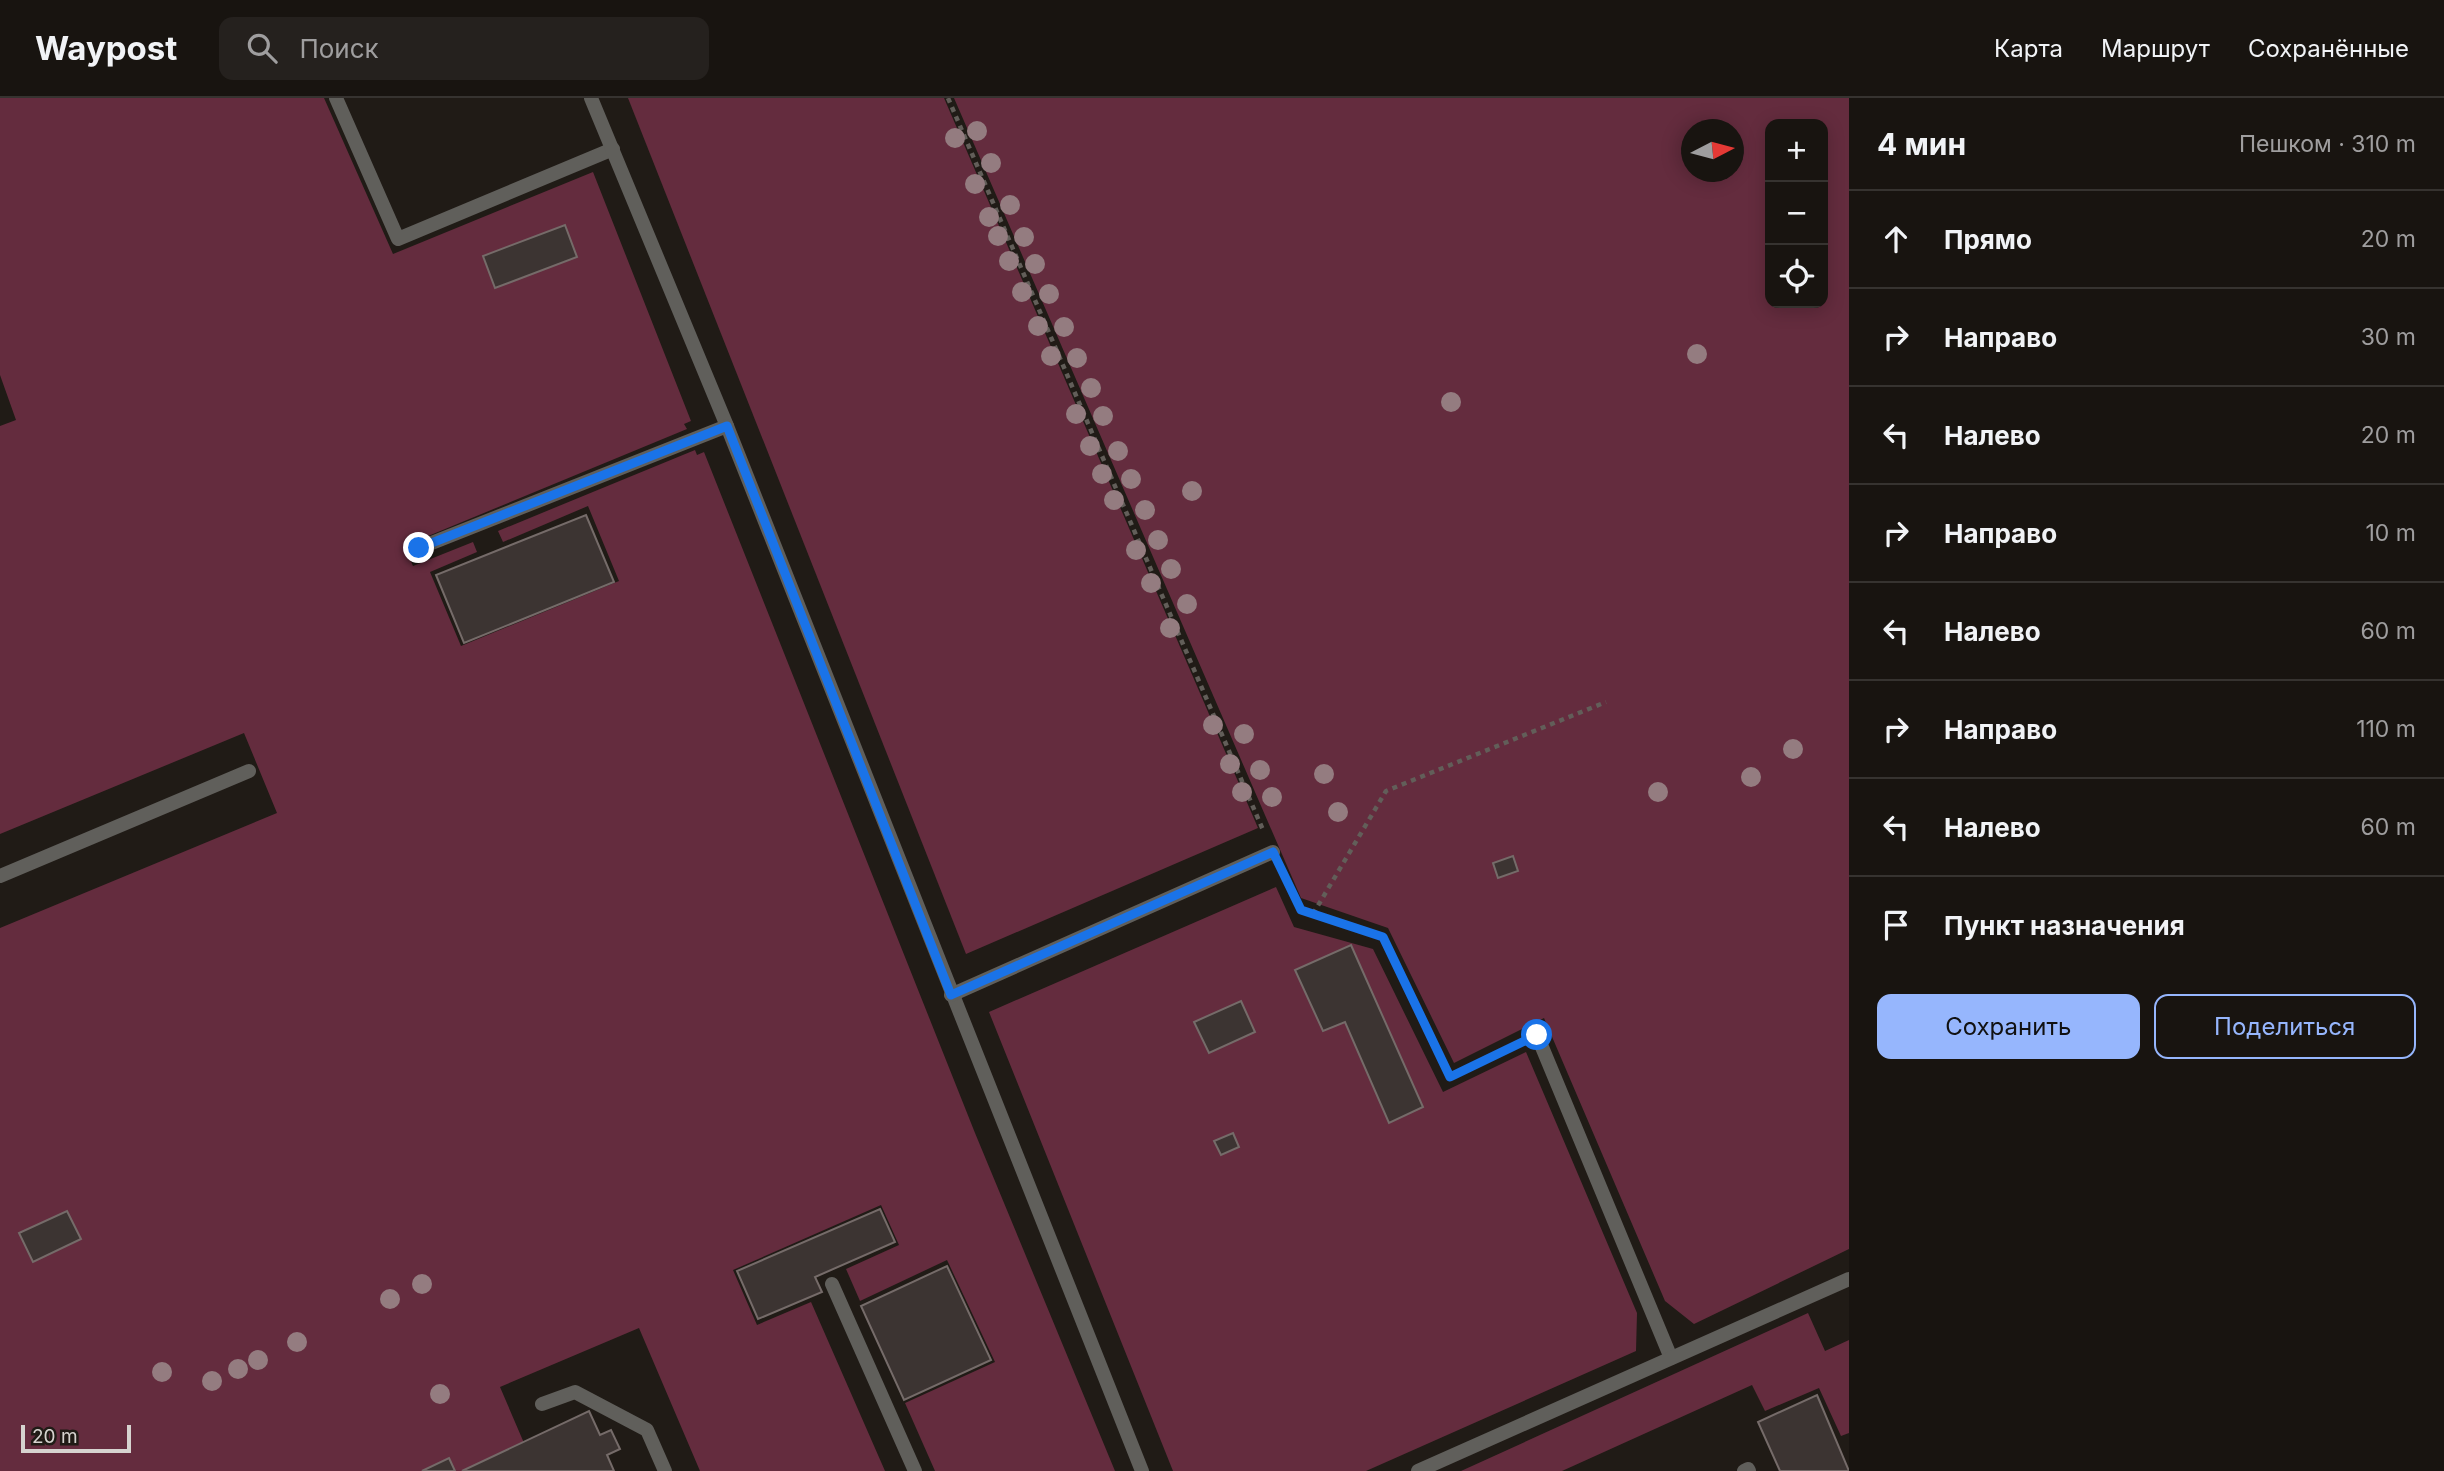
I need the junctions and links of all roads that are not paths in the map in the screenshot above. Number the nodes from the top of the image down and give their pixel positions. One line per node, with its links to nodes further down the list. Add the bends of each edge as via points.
1 (336, 98): 3 (lane, via 398,239)
2 (591, 98): 3 (lane)
3 (613, 149): 4 (lane)
4 (727, 426): 5 (lane); 9 (lane)
5 (419, 548)
6 (249, 771): 8 (lane)
7 (1273, 852): 9 (lane)
8 (0, 876)
9 (951, 995): 17 (lane)
10 (1537, 1035): 13 (lane)
11 (1849, 1279): 13 (lane)
12 (832, 1284): 16 (lane)
13 (1671, 1359): 18 (lane)
14 (542, 1404): 15 (lane, via 575,1392 647,1430)
15 (665, 1471)
16 (915, 1471)
17 (1142, 1471)
18 (1418, 1471)

